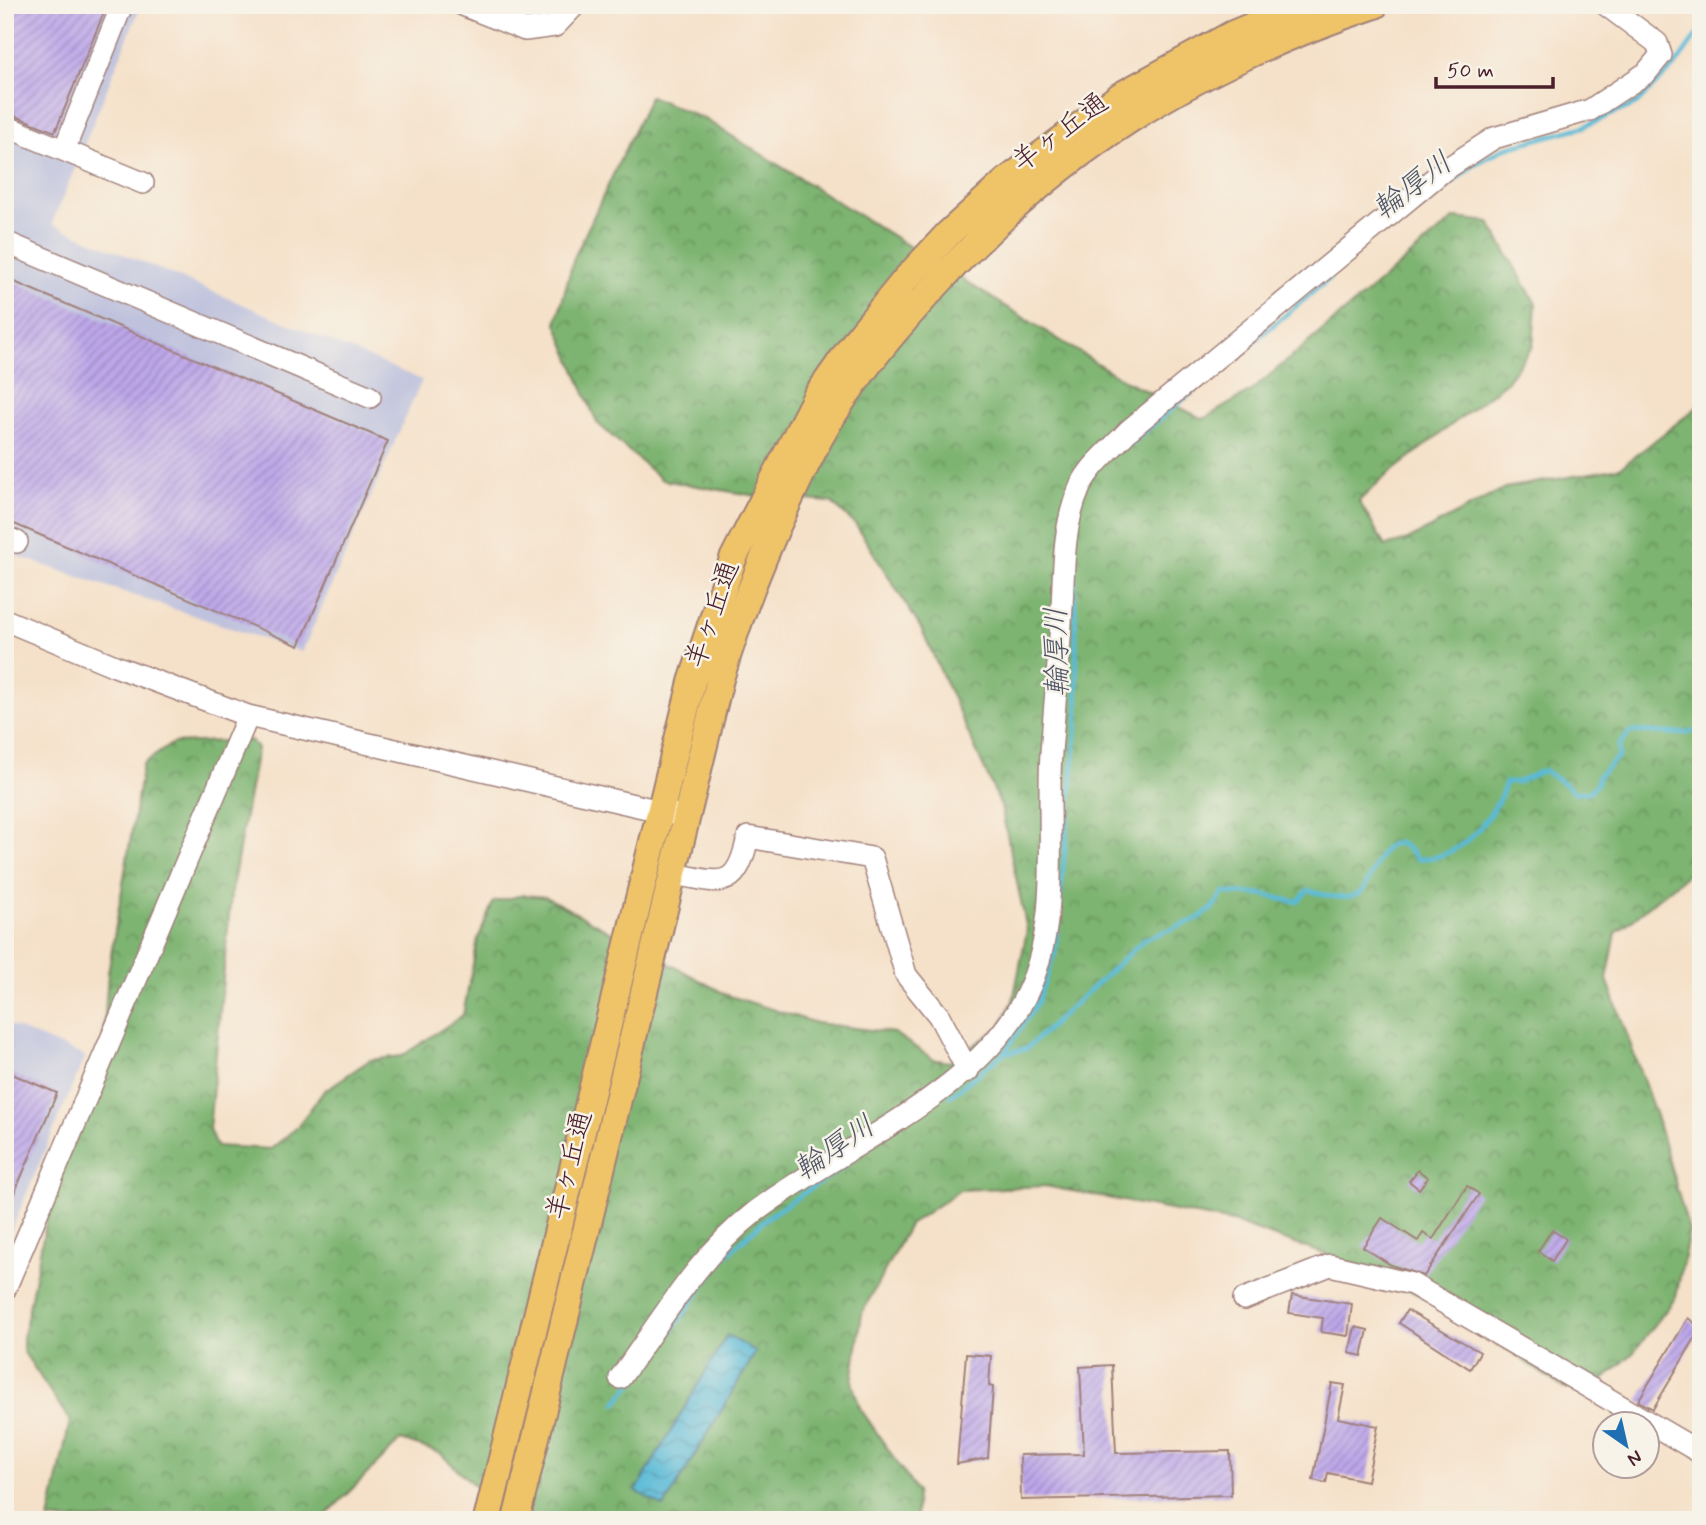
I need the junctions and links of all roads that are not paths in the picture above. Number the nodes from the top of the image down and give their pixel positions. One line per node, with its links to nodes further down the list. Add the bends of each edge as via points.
1 (122, 5): 8 (street)
2 (463, 5): 3 (street, via 525,30 555,26)
3 (575, 5)
4 (1302, 5): 14 (main road, 羊ヶ丘通, via 1178,62 1072,129 948,233 859,337 816,397 733,559 692,682)
5 (1376, 5): 15 (main road, 羊ヶ丘通, via 1235,60 1132,115 1017,203 973,244 884,343 820,437 762,560 720,679)
6 (1606, 5): 17 (street, via 1657,43 1661,55 1646,73 1590,110 1494,138 1443,171 1129,430 1081,484 1069,521 1064,561 1051,752 1048,913 1028,991 1012,1022)
7 (5, 127): 8 (street)
8 (64, 150): 9 (street)
9 (144, 183)
10 (5, 242): 11 (street)
11 (370, 397)
12 (5, 620): 13 (street)
13 (248, 716): 14 (street); 18 (street)
14 (659, 811): 15 (street); 22 (main road, 羊ヶ丘通)
15 (688, 817): 16 (main road, 羊ヶ丘通)
16 (674, 874): 17 (street, via 713,882 725,879 742,866 748,837 873,858 906,975 939,1016); 23 (main road, 羊ヶ丘通)
17 (968, 1071): 20 (street, via 755,1213 690,1278)
18 (5, 1289)
19 (1244, 1300): 21 (street, via 1330,1265 1412,1284)
20 (620, 1378)
21 (1701, 1453)
22 (487, 1520)
23 (516, 1520)

